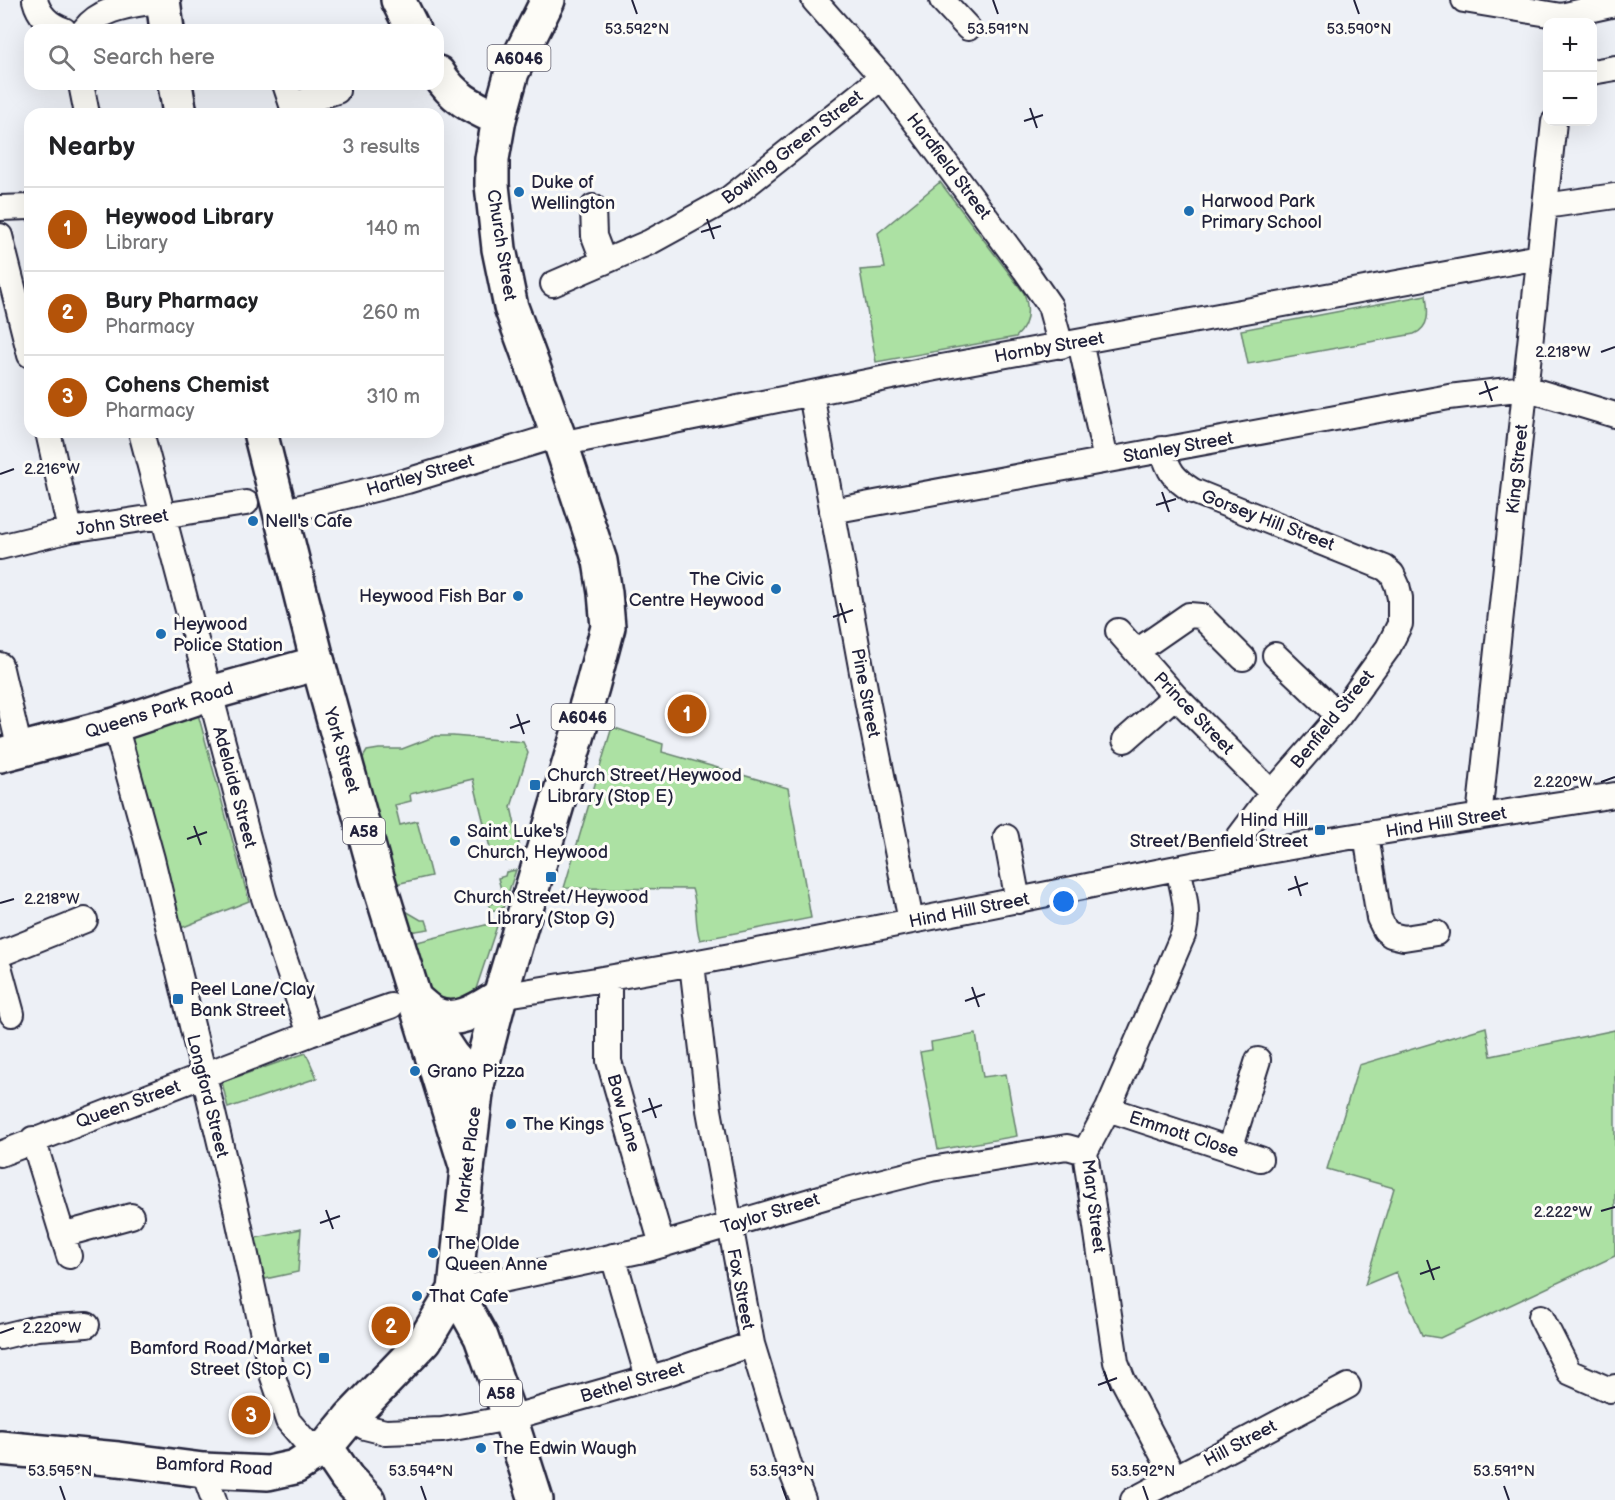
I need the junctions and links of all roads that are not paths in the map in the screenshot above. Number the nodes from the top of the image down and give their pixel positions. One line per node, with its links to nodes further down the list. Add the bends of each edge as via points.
1 (35, 0): 10 (street, via 43,18)
2 (163, 0): 11 (street, via 117,9); 12 (main road)
3 (398, 0): 13 (main road)
4 (548, 0): 25 (main road, A6046, via 512,72)
5 (814, 0): 17 (street, Hardfield Street)
6 (942, 0): 14 (street)
7 (1464, 0): 9 (street)
8 (1615, 4): 9 (street)
9 (1562, 13)
10 (51, 24)
11 (91, 24)
12 (166, 24)
13 (410, 24)
14 (968, 28)
15 (1615, 68): 16 (street)
16 (1597, 71)
17 (882, 77): 34 (street, Bowling Green Street, via 730,198 650,242); 37 (street, Hardfield Street, via 983,211 1050,306)
18 (444, 81): 25 (main road, via 468,105)
19 (82, 90): 23 (street)
20 (176, 90): 24 (main road)
21 (337, 91): 22 (street)
22 (291, 101)
23 (86, 108)
24 (179, 108)
25 (499, 119): 44 (main road, Church Street / A6046, via 492,168 499,249 511,307)
26 (1554, 126): 28 (street, King Street)
27 (1615, 196): 28 (street)
28 (1545, 206): 33 (street, King Street)
29 (24, 207): 31 (street)
30 (593, 207): 34 (street, via 594,236)
31 (0, 208)
32 (0, 236): 36 (street)
33 (1539, 257): 37 (street, Hornby Street); 38 (street, King Street)
34 (604, 262): 35 (street, Bowling Green Street)
35 (554, 284)
36 (24, 331)
37 (1071, 344): 39 (street, Hornby Street); 46 (street, Hardfield Street)
38 (1525, 388): 40 (street); 45 (street, Stanley Street, via 1449,397); 68 (street, King Street)
39 (811, 394): 44 (street, Hornby Street); 48 (street, Pine Street)
40 (1615, 415)
41 (49, 438): 51 (street)
42 (143, 438): 50 (street, Adelaide Street)
43 (262, 438): 49 (main road, York Street / A58)
44 (559, 440): 49 (street, Hartley Street); 81 (main road, A6046, via 600,561 608,627)
45 (1162, 449): 46 (street, Stanley Street); 53 (street, Gorsey Hill Street, via 1169,472 1193,491 1371,560)
46 (1106, 460): 48 (street, Stanley Street)
47 (246, 503): 50 (street, John Street)
48 (832, 511): 75 (street, Pine Street)
49 (281, 512): 58 (main road, York Street / A58)
50 (164, 515): 51 (street, John Street); 60 (street, Adelaide Street)
51 (70, 530): 52 (street, John Street)
52 (0, 547)
53 (1392, 574): 62 (street, Benfield Street, via 1400,598 1400,624 1388,648)
54 (1118, 631): 55 (street, Prince Street)
55 (1137, 651): 57 (street, via 1189,615 1202,616); 61 (street, Prince Street)
56 (1275, 656): 62 (street)
57 (1243, 658)
58 (318, 663): 60 (main road, Queens Park Road); 82 (main road, York Street / A58, via 380,888)
59 (0, 665): 65 (street)
60 (211, 693): 63 (main road, Queens Park Road); 84 (street, Adelaide Street, via 264,897)
61 (1175, 696): 64 (street); 66 (street, Prince Street)
62 (1339, 716): 66 (street, Benfield Street)
63 (115, 725): 65 (main road, Queens Park Road); 86 (street, Longford Street, via 152,859)
64 (1125, 740)
65 (10, 753)
66 (1272, 793): 71 (street, Benfield Street, via 1239,837)
67 (1615, 795): 68 (street, Hind Hill Street)
68 (1479, 817): 69 (street, Hind Hill Street)
69 (1366, 835): 71 (street, Hind Hill Street); 76 (street, via 1378,918 1385,930 1404,938)
70 (1006, 837): 73 (street)
71 (1240, 856): 72 (street, Hind Hill Street)
72 (1178, 868): 73 (street, Hind Hill Street); 88 (street, Mary Street, via 1187,909 1183,935)
73 (1018, 901): 75 (street, Hind Hill Street)
74 (85, 920): 77 (street)
75 (911, 921): 78 (street, Hind Hill Street)
76 (1436, 933)
77 (0, 954)
78 (692, 964): 80 (street, Hind Hill Street); 96 (street, Fox Street, via 709,1110)
79 (0, 970): 83 (street)
80 (609, 979): 81 (street, Hind Hill Street); 97 (street, Bow Lane, via 609,1061)
81 (500, 996): 82 (main road, via 453,1018); 87 (main road, Market Place / A6046)
82 (403, 1002): 84 (street, Queen Street); 87 (main road); 94 (main road, York Street / A58)
83 (12, 1014)
84 (310, 1034): 86 (street, Queen Street)
85 (1258, 1060): 90 (street, via 1239,1087)
86 (203, 1076): 89 (street, Queen Street); 109 (street, Longford Street, via 271,1371 288,1421 306,1442)
87 (477, 1085): 94 (main road, Market Place / A6046)
88 (1108, 1109): 90 (street, Emmott Close); 91 (street, Mary Street)
89 (33, 1139): 92 (street, Queen Street); 95 (street, via 66,1245)
90 (1230, 1149): 93 (street, Emmott Close)
91 (1085, 1152): 96 (street, Taylor Street, via 1067,1147 931,1169); 112 (street, Mary Street, via 1116,1362)
92 (0, 1154)
93 (1260, 1159)
94 (466, 1169): 99 (main road, Market Place)
95 (131, 1216)
96 (730, 1226): 97 (street, Taylor Street); 103 (street, Fox Street)
97 (662, 1245): 98 (street, Taylor Street)
98 (613, 1256): 99 (street, Taylor Street); 104 (street)
99 (455, 1290): 107 (main road, Bamford Road, via 425,1340); 108 (main road, A58, via 481,1337)
100 (1541, 1317): 106 (street, via 1569,1372 1610,1390)
101 (87, 1325): 102 (street, via 37,1328)
102 (0, 1337)
103 (752, 1344): 104 (street, Bethel Street); 116 (street, Fox Street)
104 (648, 1378): 108 (street, Bethel Street)
105 (1348, 1386): 112 (street, Hill Street)
106 (1615, 1387)
107 (350, 1418): 108 (street, Bethel Street, via 385,1432 442,1430); 109 (main road, Bamford Road)
108 (510, 1418): 115 (main road, A58)
109 (326, 1447): 111 (main road, Bamford Road, via 295,1467 268,1473); 114 (main road, via 347,1478)
110 (0, 1448): 111 (main road, Bamford Road)
111 (203, 1470): 113 (street)
112 (1174, 1479): 117 (street, Hill Street)
113 (214, 1500)
114 (369, 1500)
115 (536, 1500)
116 (803, 1500)
117 (1133, 1500)

